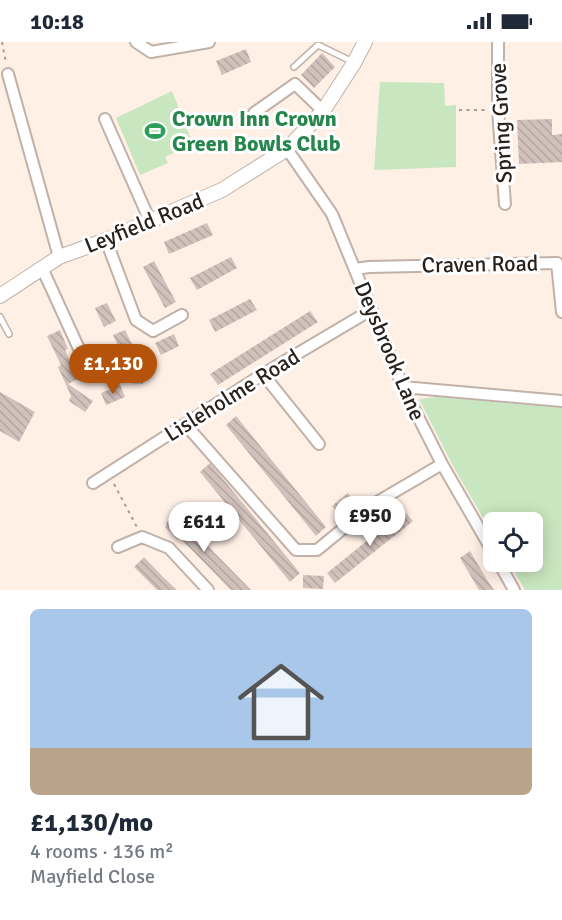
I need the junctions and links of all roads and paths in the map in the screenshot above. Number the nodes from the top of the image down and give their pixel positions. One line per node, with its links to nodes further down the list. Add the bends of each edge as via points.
1 (2, 42): 8 (path)
2 (136, 42): 3 (street, via 151,52)
3 (209, 42)
4 (365, 42): 6 (street, Leyfield Road)
5 (498, 42): 10 (street, Spring Grove)
6 (354, 63): 7 (lane, via 318,45); 11 (street, Leyfield Road)
7 (294, 67)
8 (8, 74): 18 (street)
9 (459, 110): 10 (path)
10 (498, 110): 15 (street, Spring Grove)
11 (322, 111): 12 (street, via 295,84); 14 (street, Leyfield Road)
12 (254, 113)
13 (105, 119): 16 (street)
14 (287, 149): 16 (street, Leyfield Road, via 222,190); 20 (street, Deysbrook Lane, via 332,214)
15 (506, 204)
16 (150, 221): 17 (street, Leyfield Road)
17 (106, 240): 18 (street, Leyfield Road); 24 (street, via 136,320 153,331)
18 (59, 256): 19 (street, Leyfield Road)
19 (42, 268): 21 (street, Leyfield Road); 28 (street)
20 (355, 269): 22 (street, Deysbrook Lane); 23 (street, Craven Road, via 557,263)
21 (0, 296)
22 (371, 310): 27 (street, Lisleholme Road); 29 (street, Deysbrook Lane)
23 (562, 312)
24 (182, 315)
25 (0, 317): 26 (lane)
26 (9, 334)
27 (263, 374): 31 (street, Lisleholme Road); 32 (street)
28 (91, 375)
29 (403, 387): 30 (street); 33 (street, Deysbrook Lane)
30 (562, 401)
31 (185, 424): 33 (street, via 296,550 317,550 372,505); 34 (street, Lisleholme Road)
32 (319, 444)
33 (442, 464): 36 (street, Deysbrook Lane)
34 (108, 473): 35 (street, Lisleholme Road); 37 (path)
35 (93, 483)
36 (483, 535)
37 (142, 537): 38 (street); 40 (street, via 169,548)
38 (118, 547)
39 (504, 572): 41 (street)
40 (208, 590)
41 (514, 590)

